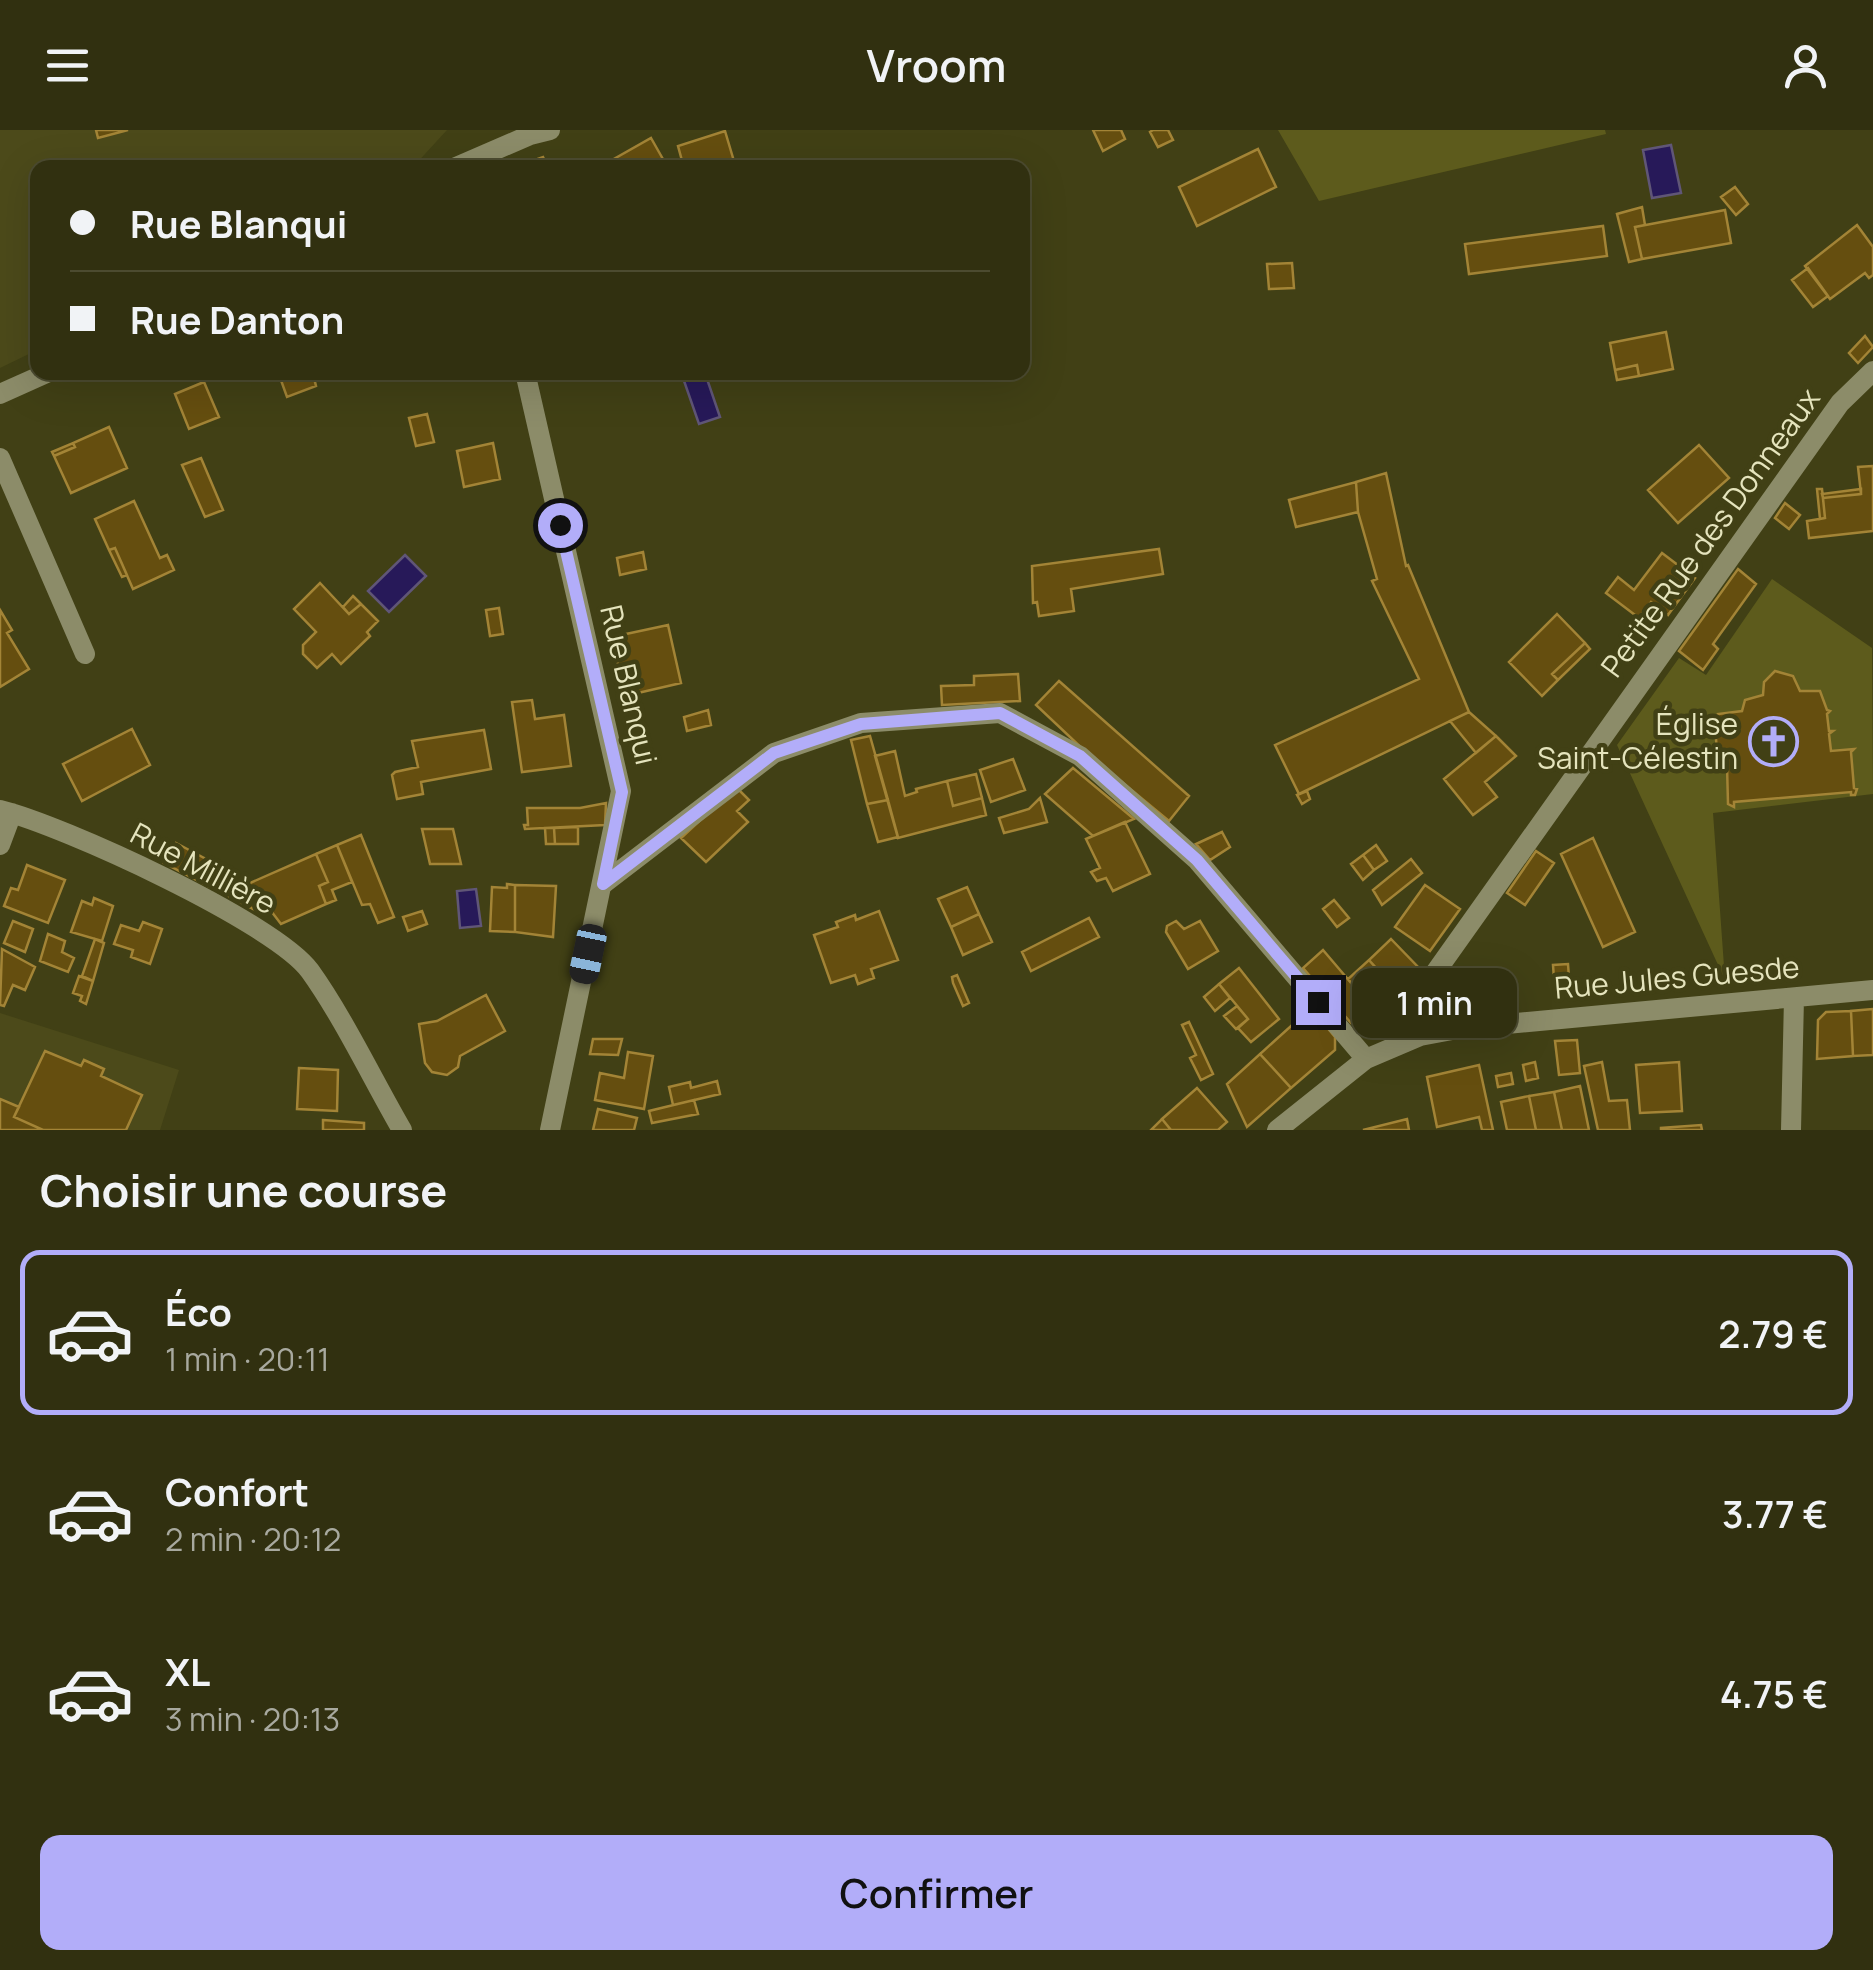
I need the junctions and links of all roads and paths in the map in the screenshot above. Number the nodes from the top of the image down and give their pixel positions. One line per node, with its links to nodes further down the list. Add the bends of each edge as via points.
1 (536, 132): 2 (street)
2 (480, 160)
3 (1873, 371): 14 (street, Petite Rue des Donneaux, via 1840,403 1420,994)
4 (31, 380): 6 (street)
5 (527, 380): 11 (street, Rue Blanqui, via 622,792)
6 (0, 394)
7 (0, 458): 8 (street)
8 (86, 654)
9 (6, 812): 10 (street); 16 (street, Rue Millière, via 116,854 254,926 308,968)
10 (0, 845)
11 (603, 884): 15 (street, via 774,753 861,724 1000,713 1080,756 1197,860); 17 (street, Rue Blanqui)
12 (1873, 990): 13 (street, Rue Jules Guesde)
13 (1794, 998): 14 (street, Rue Jules Guesde); 19 (street)
14 (1420, 1036): 15 (street, Rue Jules Guesde)
15 (1366, 1058): 18 (street, Rue Jules Guesde)
16 (402, 1130)
17 (550, 1130)
18 (1277, 1130)
19 (1791, 1130)

